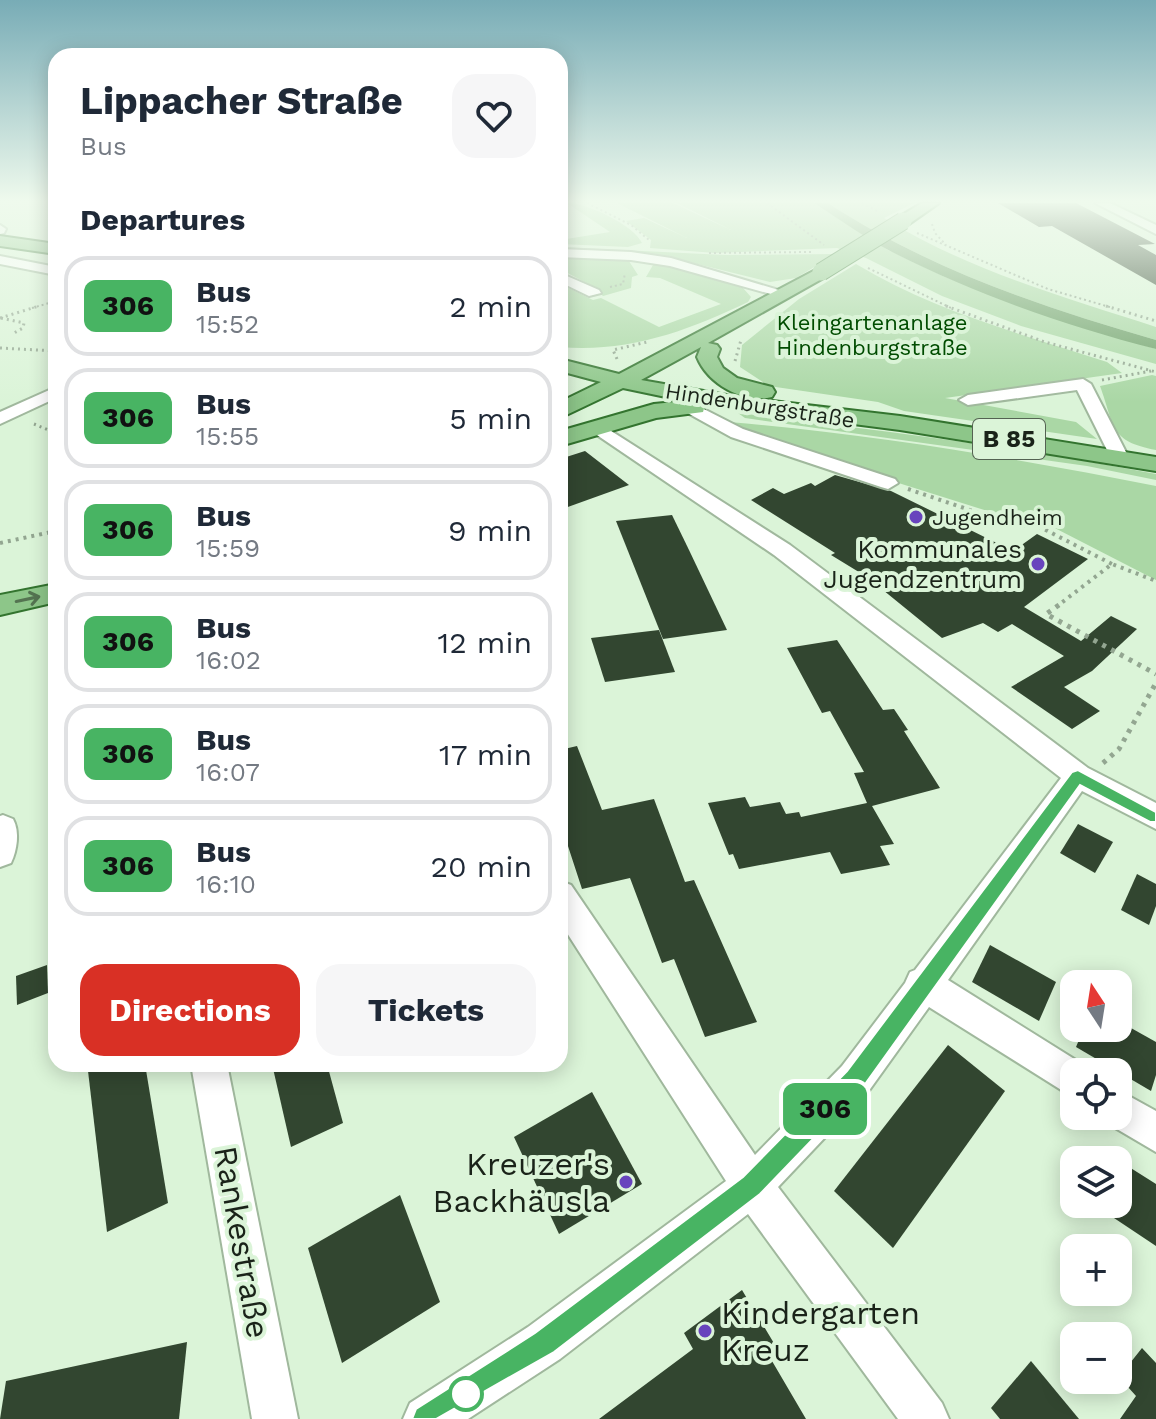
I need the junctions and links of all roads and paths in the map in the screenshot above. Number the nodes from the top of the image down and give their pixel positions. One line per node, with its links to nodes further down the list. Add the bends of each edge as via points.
1 (690, 269): 10 (street)
2 (826, 269): 10 (main road, bridge)
3 (870, 269): 20 (path, via 993,324)
4 (1001, 269): 13 (path)
5 (634, 272): 9 (path, via 623,273 623,284)
6 (14, 277): 7 (street)
7 (48, 278)
8 (568, 281): 9 (street)
9 (592, 292)
10 (781, 296): 15 (main road, via 753,320)
11 (48, 303): 12 (path)
12 (0, 318): 14 (path, via 24,323)
13 (1156, 321)
14 (14, 333)
15 (713, 339): 22 (main road); 22 (main road, via 655,351); 30 (main road, via 707,357 723,380)
16 (0, 348): 17 (path)
17 (48, 351)
18 (568, 357): 22 (main road, B 85)
19 (568, 357): 22 (main road)
20 (1119, 362): 23 (path); 24 (path)
21 (568, 365): 22 (main road, B 85)
22 (631, 368): 28 (main road); 30 (main road, Hindenburgstraße / B 85); 32 (main road)
23 (1154, 372): 24 (path)
24 (1130, 376): 25 (path)
25 (1083, 384): 27 (street); 35 (street)
26 (48, 396): 31 (street)
27 (968, 400)
28 (568, 406)
29 (690, 407): 30 (main road); 33 (main road); 37 (street, via 737,433)
30 (801, 408): 35 (main road, Hindenburgstraße / B 85)
31 (0, 419)
32 (568, 421)
33 (597, 427): 34 (main road); 48 (street, via 782,550)
34 (568, 436)
35 (1119, 456): 36 (main road, Hindenburgstraße / B 85)
36 (1156, 464)
37 (888, 483): 40 (path, via 1014,525 1038,526)
38 (48, 533): 39 (path)
39 (0, 543)
40 (1112, 564): 42 (path); 46 (path, via 1046,614)
41 (48, 572): 43 (main road)
42 (1156, 581)
43 (0, 582)
44 (48, 595): 45 (main road, one-way to 44)
45 (0, 605)
46 (1156, 674)
47 (1156, 683): 48 (path, via 1119,749)
48 (1078, 776): 49 (street); 51 (street)
49 (1156, 817)
50 (568, 907): 56 (street)
51 (922, 983): 52 (street); 56 (street, via 855,1079)
52 (1060, 1071)
53 (210, 1072): 57 (street, Rankestraße)
54 (1132, 1118): 55 (street)
55 (1156, 1133)
56 (752, 1186): 58 (street, via 544,1343); 59 (street)
57 (275, 1419)
58 (426, 1419)
59 (926, 1419)

